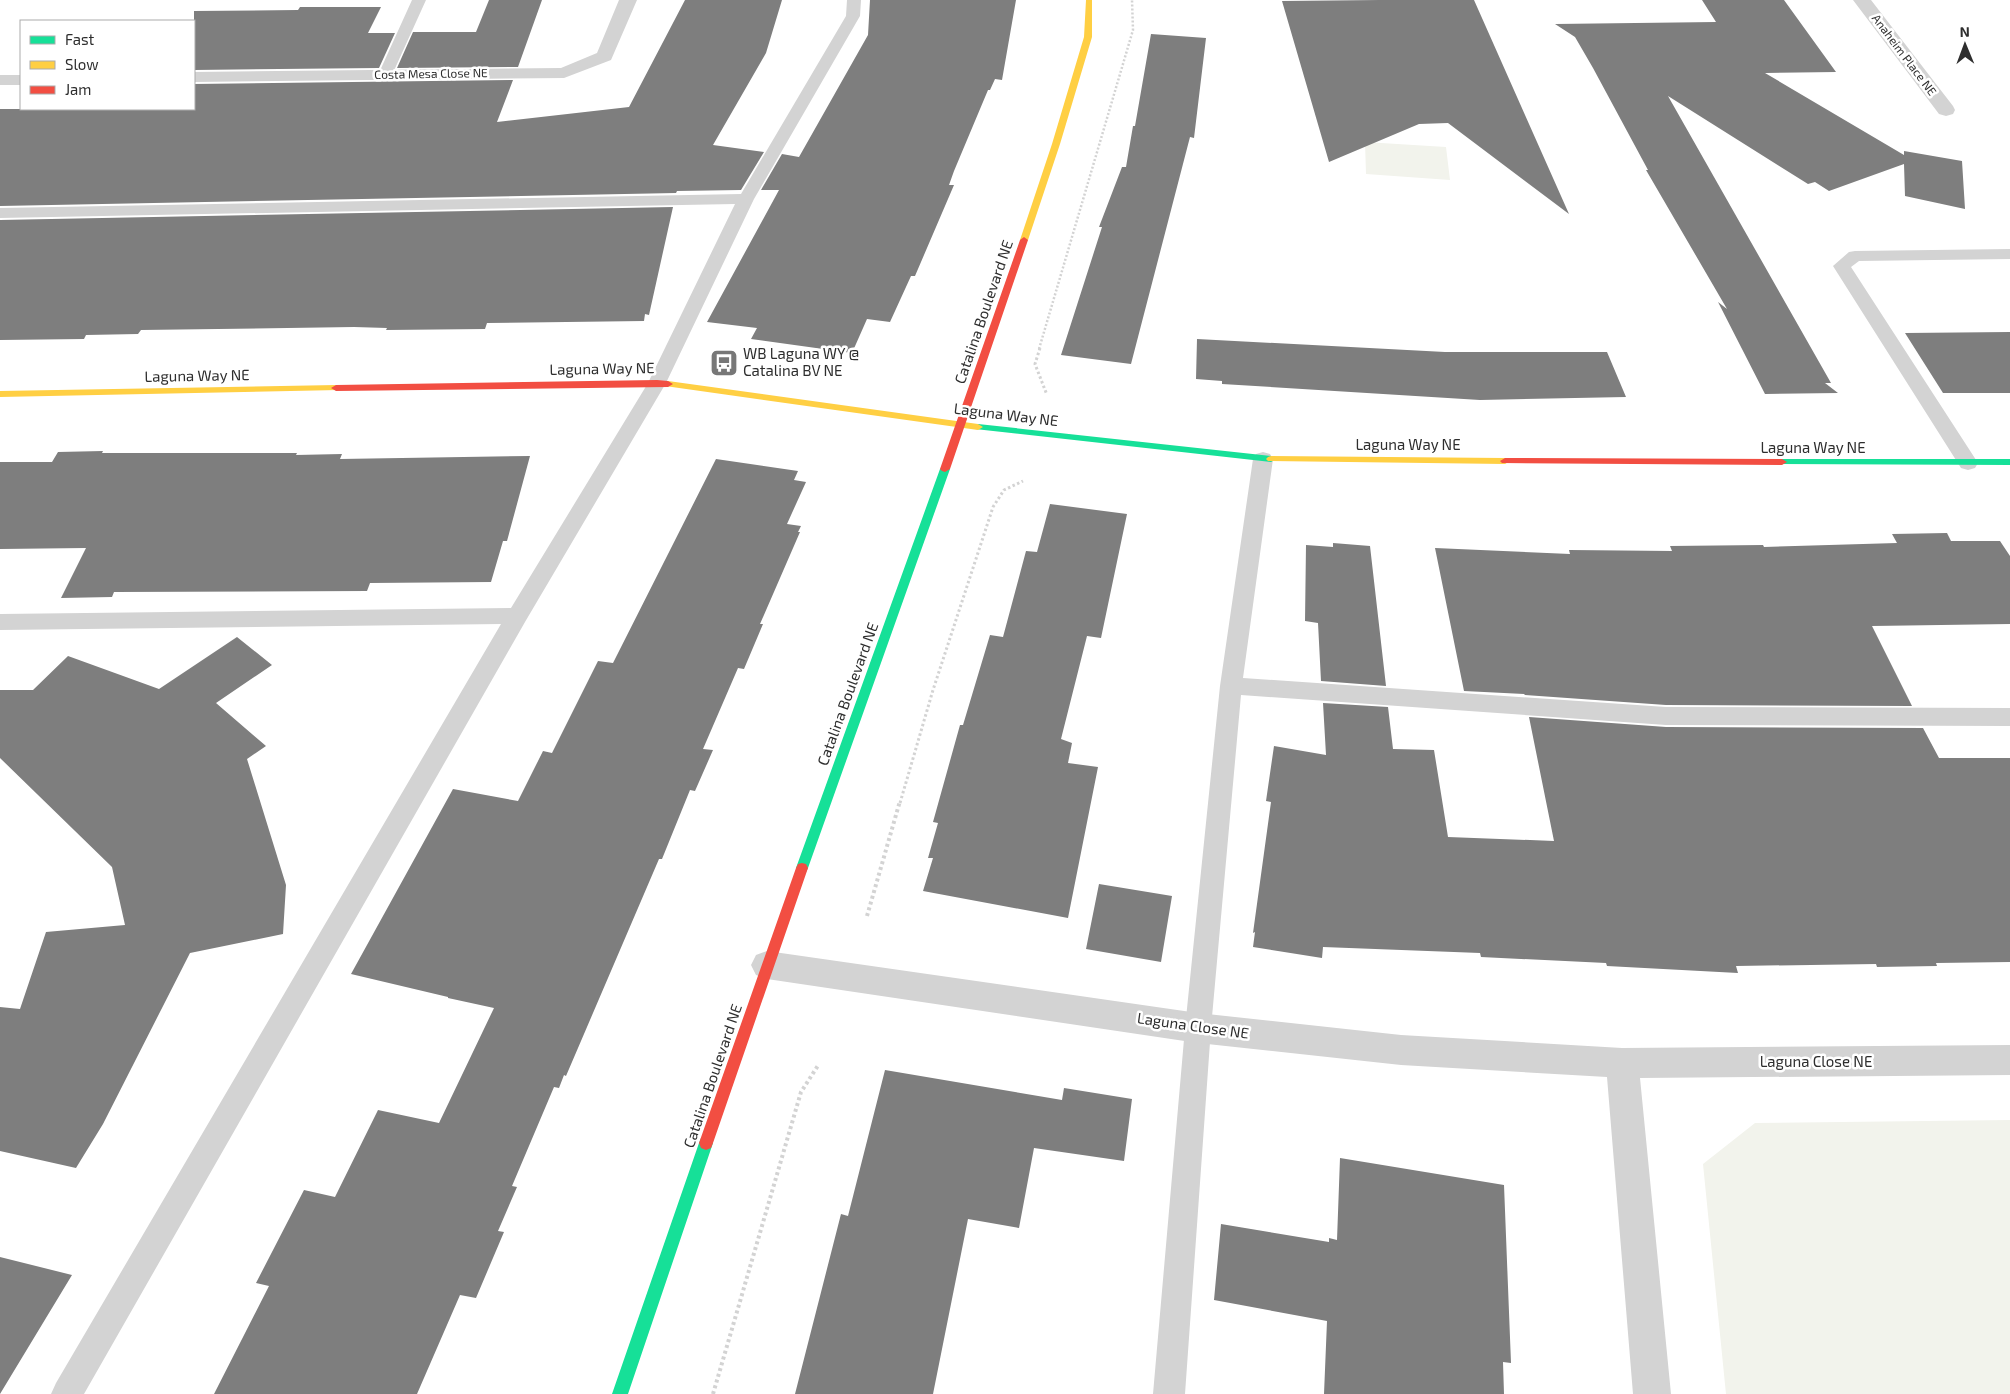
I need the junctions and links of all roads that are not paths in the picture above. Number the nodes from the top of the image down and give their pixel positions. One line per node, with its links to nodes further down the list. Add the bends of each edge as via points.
1 (419, 0): 6 (lane)
2 (628, 0): 6 (street, Costa Mesa Close NE, via 605,56 564,73)
3 (854, 0): 11 (lane, via 853,16)
4 (1089, 0): 16 (street, Catalina Boulevard NE, via 1088,37 1061,126)
5 (1862, 0): 10 (street, Anaheim Place NE)
6 (384, 75): 7 (street, Costa Mesa Close NE)
7 (195, 78)
8 (0, 80): 9 (street)
9 (20, 80)
10 (1946, 110)
11 (746, 199): 12 (lane); 14 (lane)
12 (0, 213)
13 (2010, 254): 19 (lane, via 1855,256 1842,266)
14 (657, 383): 15 (street, Laguna Way NE); 16 (street, Laguna Way NE); 20 (lane)
15 (0, 394)
16 (960, 425): 17 (street, Laguna Way NE); 24 (street, Catalina Boulevard NE)
17 (1264, 459): 19 (street, Laguna Way NE); 22 (lane)
18 (2010, 462): 19 (street, Laguna Way NE)
19 (1968, 463)
20 (518, 616): 21 (lane); 28 (lane)
21 (0, 622)
22 (1231, 686): 23 (lane, via 1666,716); 25 (lane)
23 (2010, 717)
24 (767, 965): 25 (street, Laguna Close NE); 29 (street, Catalina Boulevard NE)
25 (1198, 1028): 27 (street, Laguna Close NE, via 1400,1050); 30 (lane)
26 (2010, 1060): 27 (street, Laguna Close NE)
27 (1622, 1063): 31 (street)
28 (68, 1394)
29 (620, 1394)
30 (1169, 1394)
31 (1652, 1394)

